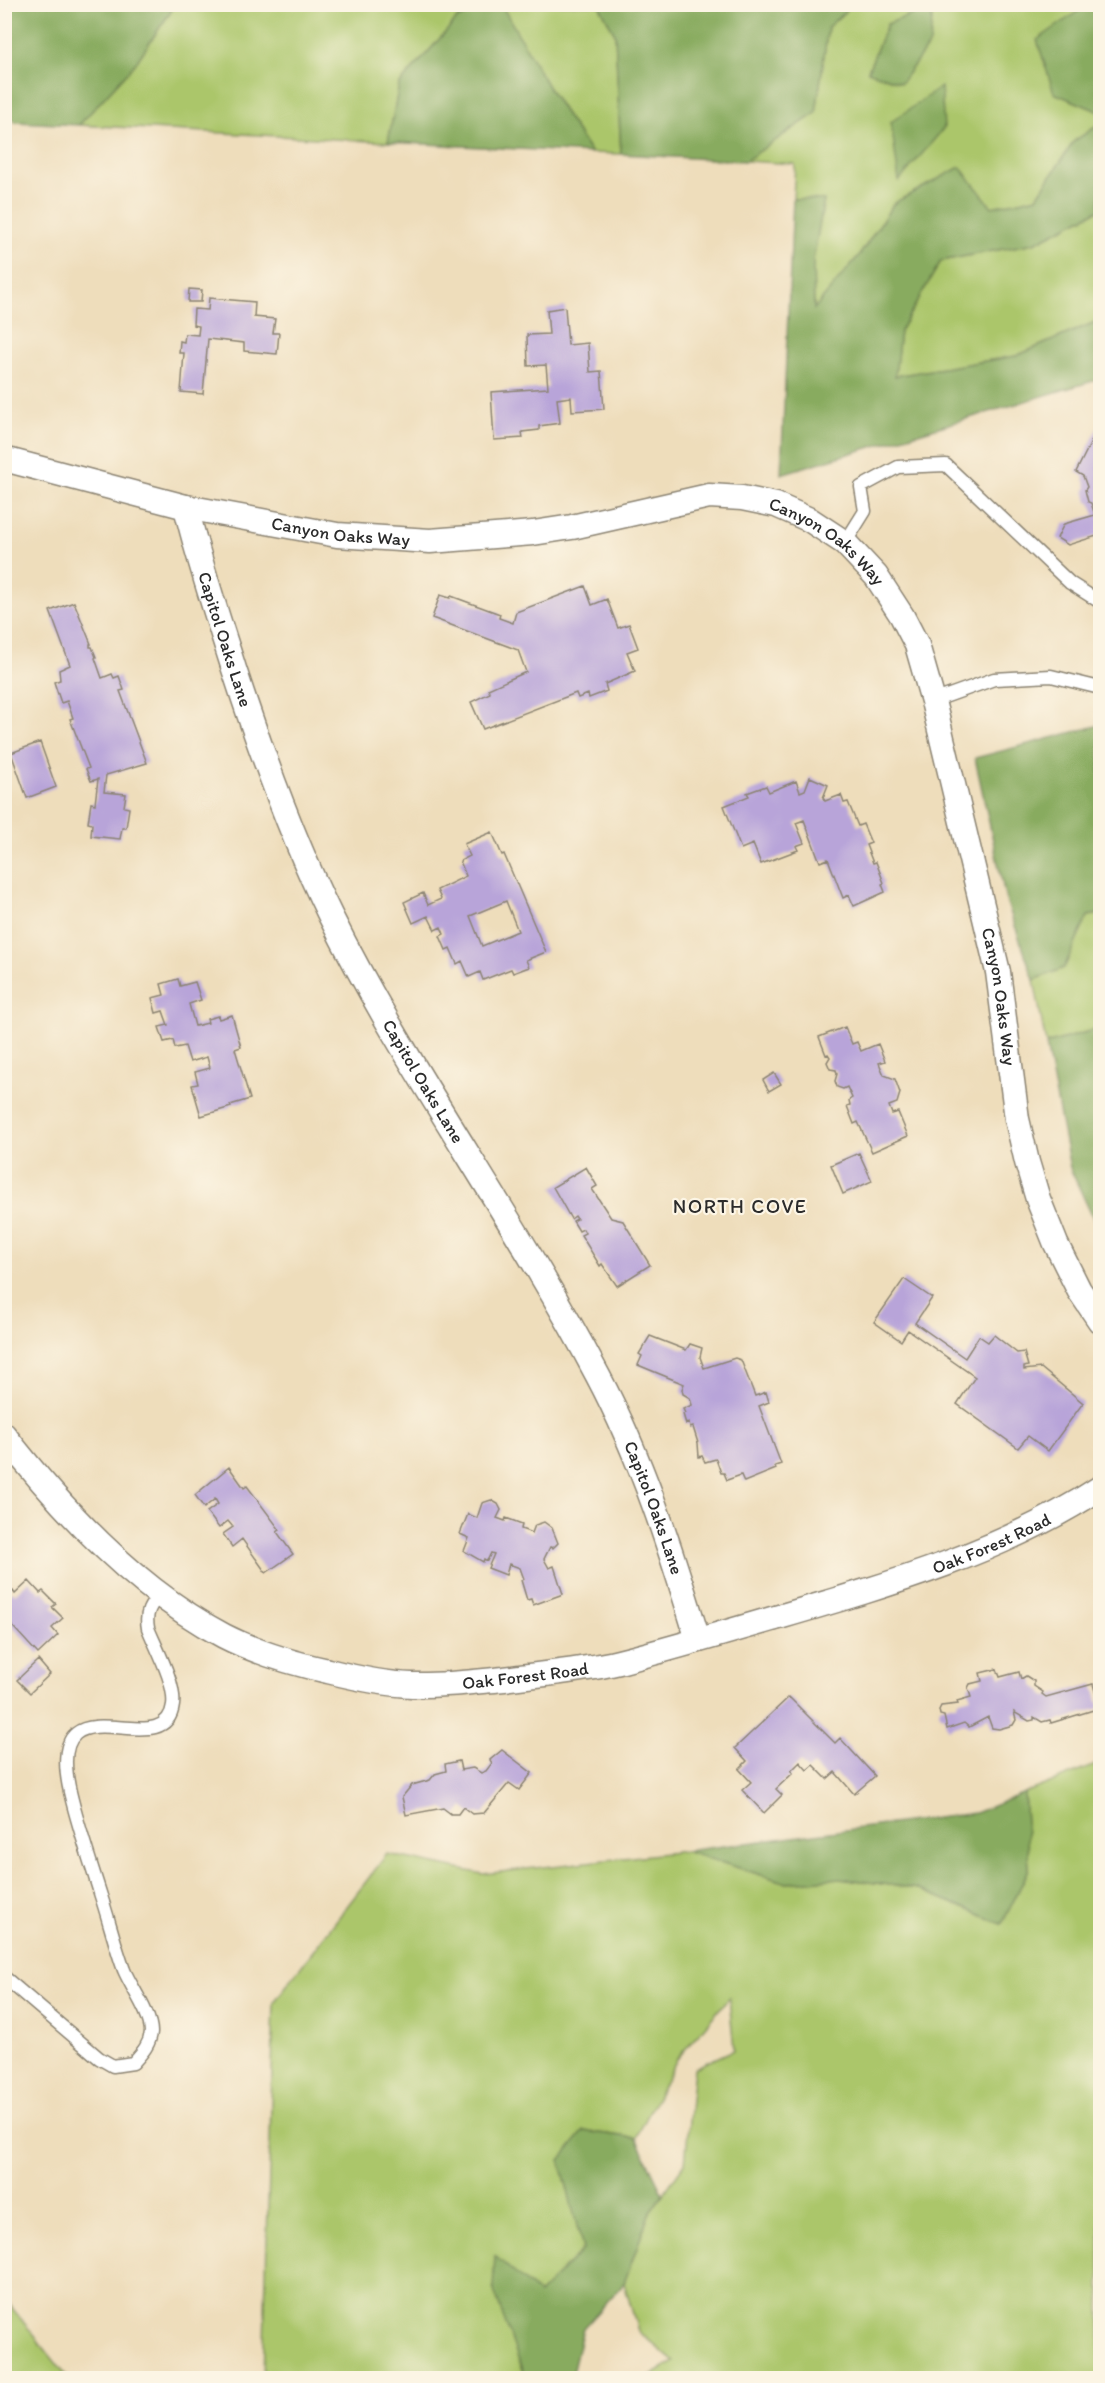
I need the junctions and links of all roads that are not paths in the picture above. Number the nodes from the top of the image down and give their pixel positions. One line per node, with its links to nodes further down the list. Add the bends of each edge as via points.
1 (4, 459): 2 (street, Canyon Oaks Way)
2 (186, 507): 3 (street, Canyon Oaks Way, via 337,535 430,541 543,532 709,495 776,505 810,520); 11 (street, Capitol Oaks Lane, via 198,559 249,714 302,855 386,1019 599,1378 664,1530)
3 (845, 543): 4 (lane, via 865,511 861,487 898,467 946,465 1070,582); 6 (street, Canyon Oaks Way, via 876,576 902,616 917,645)
4 (1101, 602)
5 (1101, 688): 6 (lane, via 1051,676 994,679)
6 (933, 701): 7 (street, Canyon Oaks Way, via 998,972 1017,1119 1027,1162 1056,1244)
7 (1101, 1321)
8 (4, 1435): 10 (street, Oak Forest Road, via 92,1534)
9 (1101, 1488): 11 (street, Oak Forest Road, via 968,1556 883,1586)
10 (160, 1595): 11 (street, Oak Forest Road, via 225,1636 279,1659 369,1681 411,1685 462,1684 563,1672); 12 (lane, via 146,1618 173,1697 168,1718 161,1726 148,1730 101,1725 78,1731 66,1750 65,1765 72,1801 124,1969 149,2021 149,2042 133,2063 113,2066)
11 (698, 1640)
12 (4, 1977)

